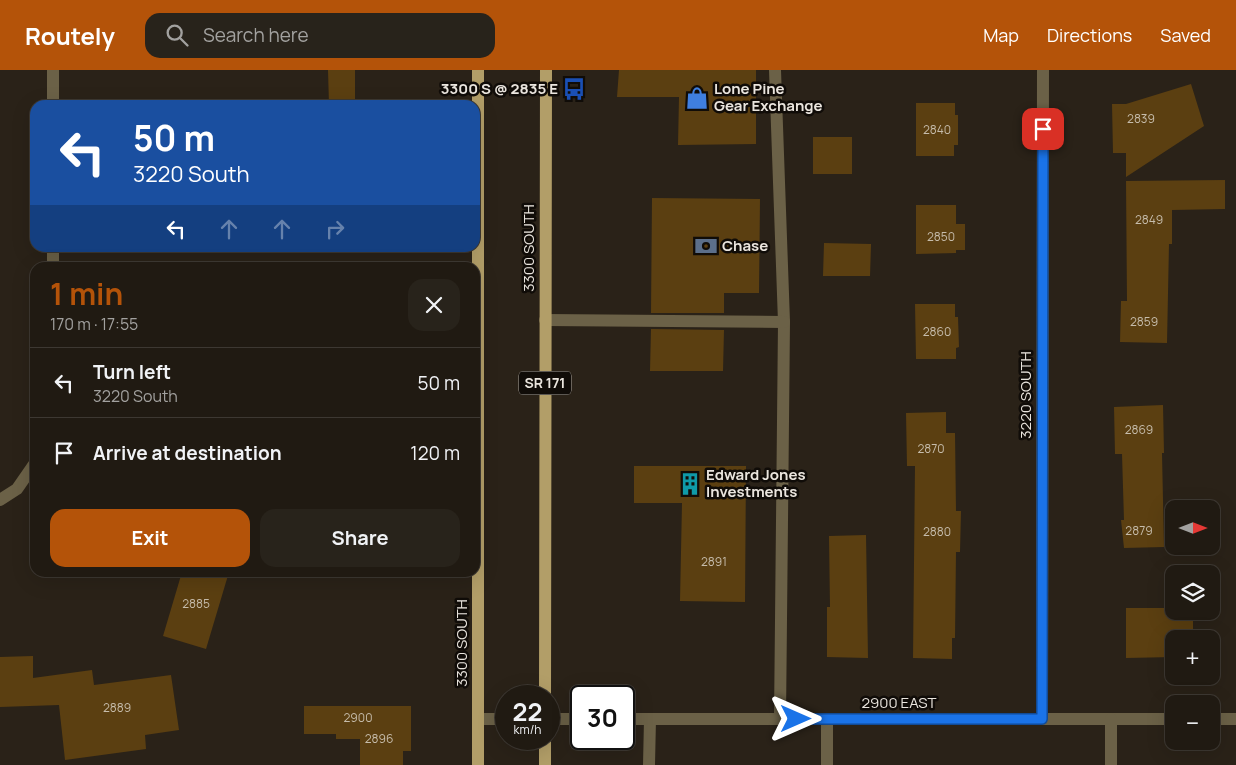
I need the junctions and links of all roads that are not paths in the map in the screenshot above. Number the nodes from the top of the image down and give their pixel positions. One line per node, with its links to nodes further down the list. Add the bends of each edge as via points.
1 (53, 70): 6 (street)
2 (478, 70): 7 (main road, 3300 SOUTH)
3 (546, 70): 8 (main road, 3300 SOUTH / SR 171)
4 (776, 70): 9 (street)
5 (1043, 70): 20 (street, 3220 SOUTH)
6 (53, 100)
7 (478, 100)
8 (545, 320): 9 (street); 13 (main road, 3300 SOUTH / SR 171)
9 (784, 322): 18 (street)
10 (30, 470): 11 (street, via 17,489)
11 (0, 500)
12 (478, 577): 14 (main road, 3300 SOUTH)
13 (545, 685)
14 (478, 719): 15 (street); 26 (main road, 3300 SOUTH)
15 (495, 719)
16 (635, 719): 17 (street, 2900 EAST)
17 (650, 719): 18 (street, 2900 EAST); 28 (street)
18 (780, 719): 19 (street, 2900 EAST)
19 (826, 719): 20 (street, 2900 EAST); 29 (street)
20 (1042, 719): 21 (street, 2900 EAST)
21 (1112, 719): 22 (street, 2900 EAST); 30 (street)
22 (1165, 719)
23 (1220, 719): 24 (street)
24 (1236, 719)
25 (545, 750): 27 (main road)
26 (478, 765)
27 (545, 765)
28 (649, 765)
29 (827, 765)
30 (1112, 765)

